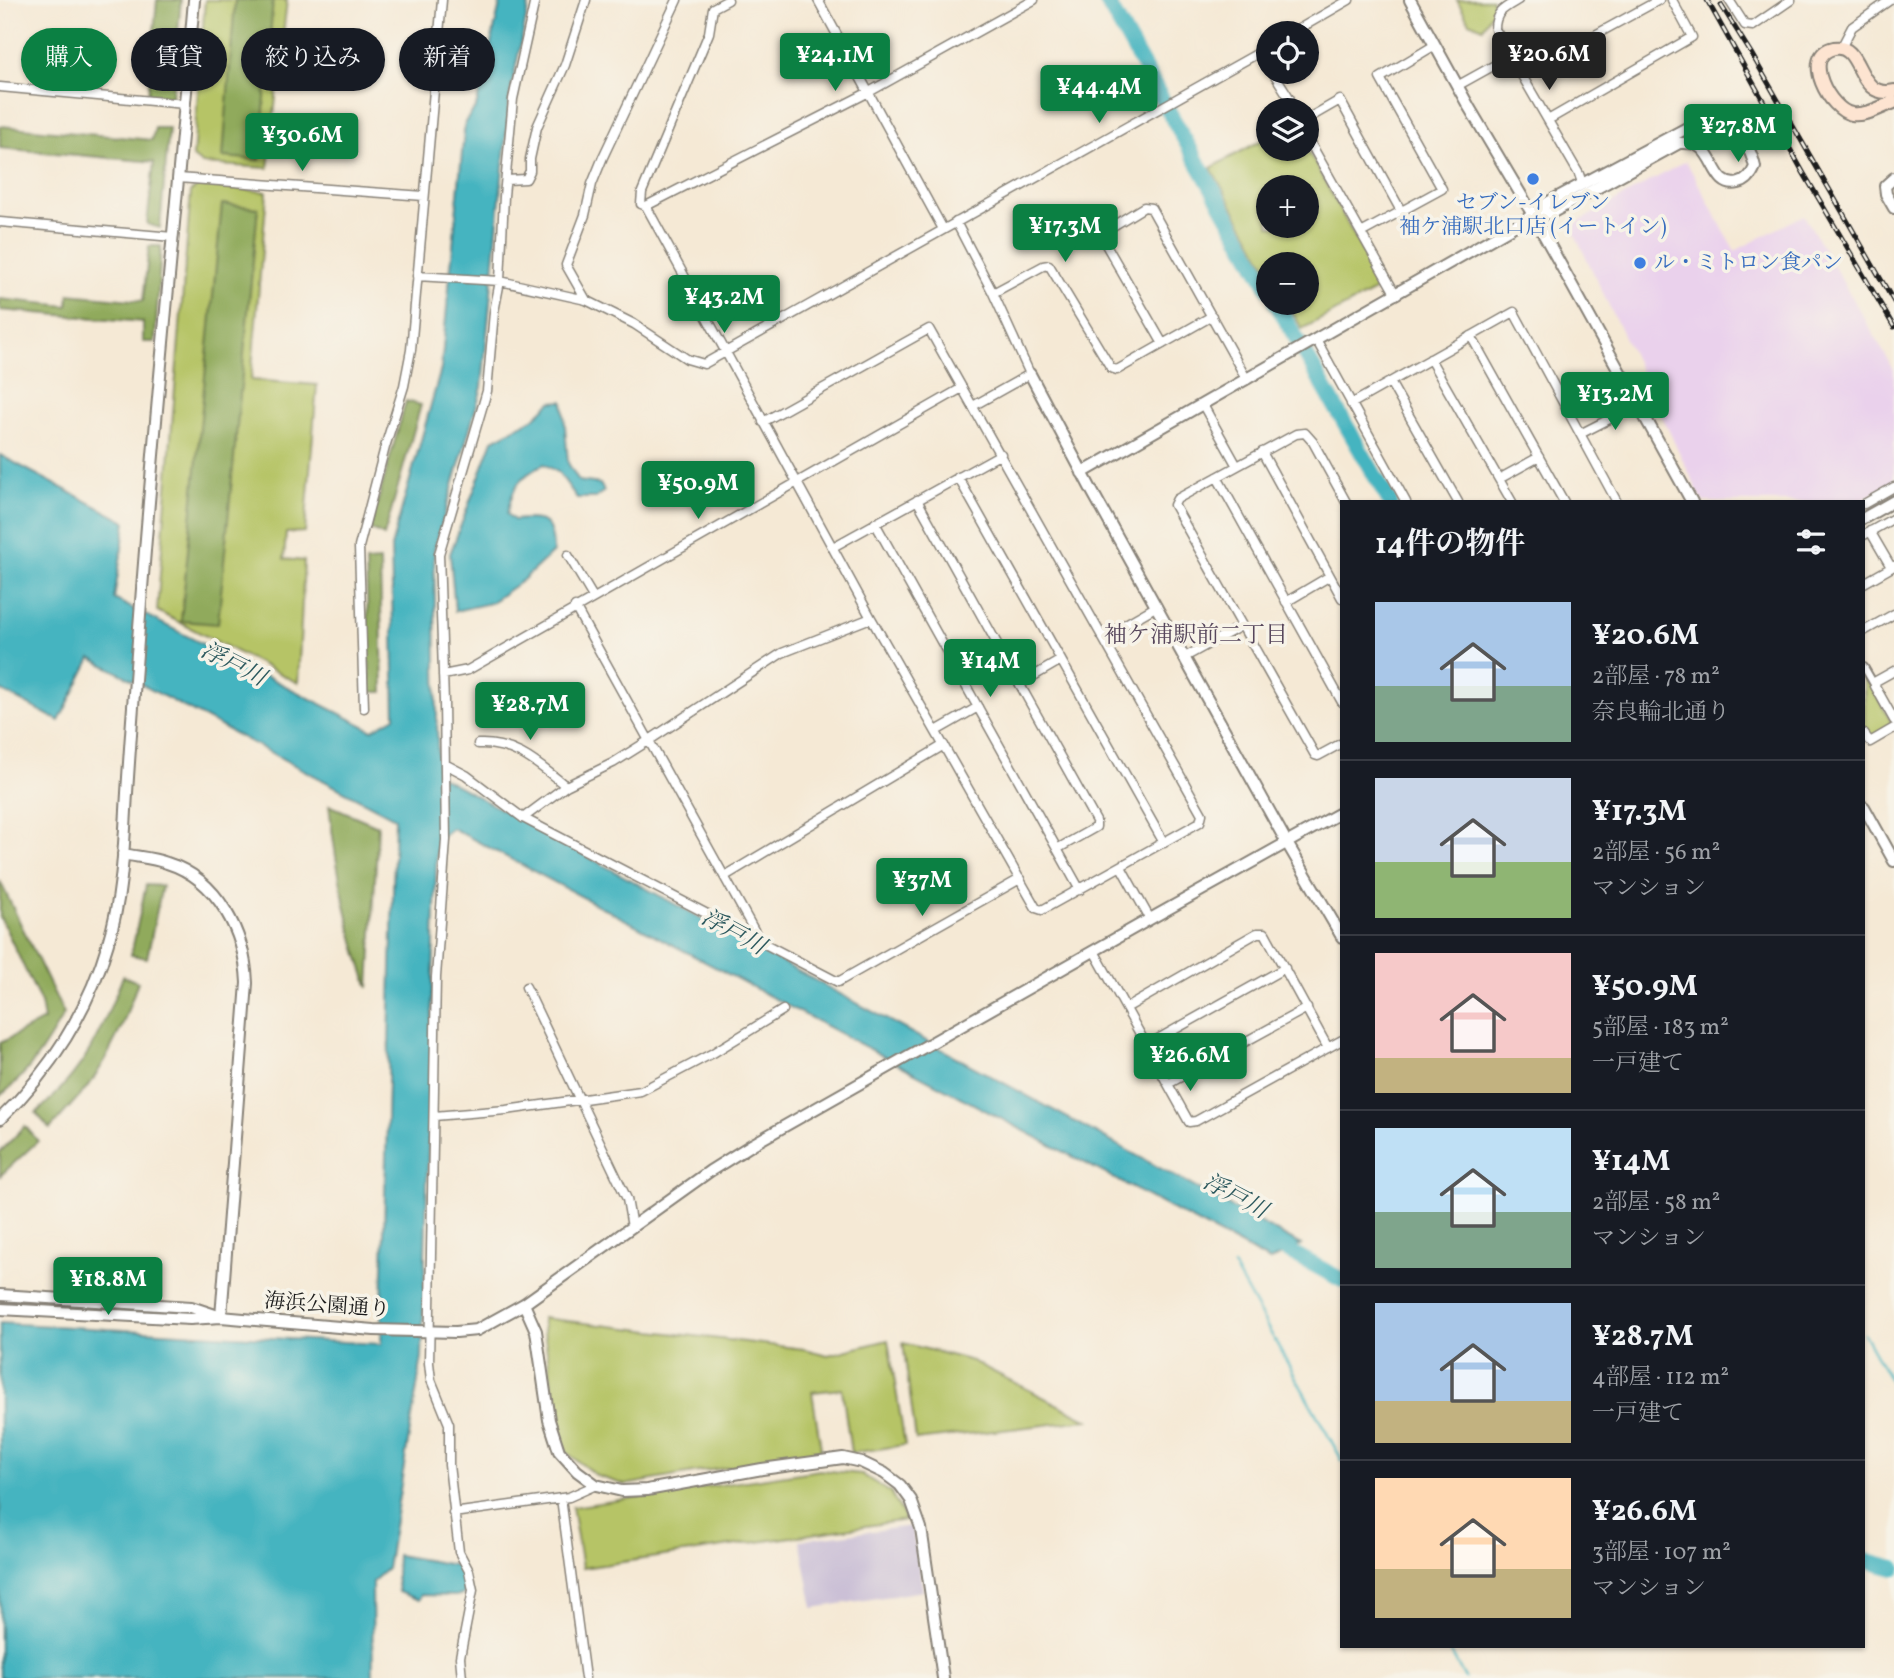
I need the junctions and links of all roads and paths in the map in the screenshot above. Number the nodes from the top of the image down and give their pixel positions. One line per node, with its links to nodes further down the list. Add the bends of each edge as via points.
1 (194, 0): 29 (street)
2 (442, 0): 39 (street)
3 (535, 0): 37 (street, via 513,99)
4 (586, 0): 37 (street, via 565,65 537,127 530,171 526,178)
5 (677, 0): 53 (street, via 611,137 566,265)
6 (728, 0): 40 (street, via 713,8 705,43 642,192 641,204)
7 (818, 0): 27 (street)
8 (1034, 0): 27 (street)
9 (1349, 0): 18 (street)
10 (1410, 0): 19 (street)
11 (1518, 0): 22 (street, via 1495,19 1495,29)
12 (1659, 0): 23 (street)
13 (1672, 0): 31 (street, via 1692,37)
14 (1729, 0): 17 (street, via 1745,26 1753,26)
15 (1791, 0): 17 (street)
16 (1890, 0): 20 (street, via 1852,27)
17 (1780, 3)
18 (1313, 21)
19 (1435, 45): 24 (street); 42 (street, via 1380,78 1442,189)
20 (1841, 48): 26 (main road, via 1852,56 1875,92); 28 (main road, via 1824,53 1818,69 1835,104 1842,111 1858,114)
21 (1256, 54): 45 (street)
22 (1511, 56): 23 (street); 24 (street)
23 (1522, 75): 31 (street)
24 (1457, 86): 43 (street)
25 (0, 87): 29 (street)
26 (1894, 91)
27 (869, 92): 40 (street); 46 (street)
28 (1894, 102)
29 (185, 104): 35 (street)
30 (1319, 112): 42 (street, via 1340,100)
31 (1548, 120): 38 (street)
32 (1700, 121): 33 (street); 33 (street, via 1717,115 1731,119 1755,167 1745,181 1728,183 1721,180); 38 (street)
33 (1699, 146): 43 (street, via 1679,143 1551,213)
34 (1319, 159): 47 (street)
35 (178, 178): 39 (street); 48 (street)
36 (1894, 178): 41 (street, via 1885,186)
37 (506, 180): 50 (street)
38 (1582, 183): 43 (street)
39 (424, 196): 49 (street)
40 (646, 206): 58 (street)
41 (1894, 208)
42 (1401, 211): 47 (street)
43 (1533, 215): 52 (street); 66 (street)
44 (0, 222): 48 (street)
45 (956, 222): 46 (street); 51 (street)
46 (943, 229): 58 (street)
47 (1361, 233): 52 (street)
48 (173, 237): 135 (street)
49 (417, 276): 50 (street); 117 (street, via 404,386 359,547)
50 (500, 281): 53 (street); 113 (street, via 487,391 440,547)
51 (993, 293): 57 (street, via 1049,265 1111,368 1117,370); 60 (street)
52 (1396, 295): 56 (street)
53 (586, 300): 58 (street, via 687,359 704,364)
54 (1212, 316): 57 (street); 57 (street, via 1151,208 1144,207 1101,236); 61 (street)
55 (1471, 336): 59 (street); 69 (street, via 1514,312); 72 (street)
56 (1317, 341): 61 (street); 64 (street)
57 (1163, 344)
58 (724, 352): 68 (street)
59 (1430, 359): 62 (street); 77 (street)
60 (1030, 374): 67 (street); 74 (street)
61 (1247, 380): 65 (street)
62 (1390, 382): 64 (street); 83 (street)
63 (961, 388): 67 (street); 68 (street, via 929,329); 78 (street)
64 (1351, 404): 82 (street)
65 (1203, 405): 73 (street); 74 (street)
66 (1637, 405): 69 (street); 87 (street)
67 (973, 406): 71 (street)
68 (763, 422): 78 (street)
69 (1580, 435): 86 (street)
70 (1262, 452): 73 (street); 81 (street, via 1305,433); 97 (street)
71 (1000, 454): 75 (street); 108 (street)
72 (1539, 457): 77 (street); 85 (street)
73 (1237, 466): 76 (street)
74 (1082, 473): 103 (street)
75 (958, 477): 80 (street); 110 (street)
76 (1217, 477): 101 (street); 106 (street, via 1174,505)
77 (1499, 479): 84 (street)
78 (797, 481): 94 (street); 100 (street)
79 (1894, 487): 89 (street)
80 (917, 500): 92 (street); 114 (street)
81 (1345, 500)
82 (1405, 500)
83 (1457, 500)
84 (1511, 500)
85 (1563, 500)
86 (1616, 500)
87 (1691, 500)
88 (1894, 501): 90 (street)
89 (1865, 503)
90 (1865, 518)
91 (1894, 518): 93 (street)
92 (875, 523): 94 (street); 118 (street)
93 (1867, 533): 96 (street)
94 (833, 547): 105 (street)
95 (568, 555): 100 (street)
96 (1892, 567): 98 (street)
97 (1330, 576): 99 (street); 101 (street)
98 (1865, 582)
99 (1340, 594)
100 (593, 597): 102 (street)
101 (1286, 602): 116 (street)
102 (575, 607): 113 (street, via 468,670); 123 (street)
103 (1157, 607): 108 (street); 109 (street)
104 (1894, 614): 107 (street)
105 (871, 618): 121 (street); 123 (street, via 782,653)
106 (1241, 626): 109 (street); 125 (street, via 1315,755)
107 (1865, 630)
108 (1103, 637): 132 (street, via 1202,814 1200,822)
109 (1185, 657): 133 (street)
110 (1061, 660): 114 (street); 132 (street)
111 (1865, 669): 115 (street)
112 (1894, 671): 115 (street, via 1875,681)
113 (443, 675): 127 (street)
114 (1020, 684): 134 (street, via 1096,821 1096,827)
115 (1875, 686): 119 (street)
116 (1340, 698)
117 (364, 708)
118 (978, 708): 121 (street); 134 (street)
119 (1894, 720)
120 (1894, 728): 122 (street)
121 (936, 730): 126 (street)
122 (1866, 740)
123 (648, 741): 128 (street); 138 (street)
124 (478, 744): 128 (street, via 505,747 536,762)
125 (1340, 744)
126 (944, 745): 138 (street); 139 (street)
127 (445, 764): 131 (street); 155 (street)
128 (566, 786): 131 (street)
129 (1865, 809): 136 (street)
130 (1340, 813): 133 (street, 海浜公園通り)
131 (523, 818): 143 (street)
132 (1164, 843): 137 (street)
133 (1287, 843): 141 (street, 海浜公園通り); 142 (street)
134 (1057, 849): 140 (street)
135 (123, 854): 156 (street, via 110,939 91,991 61,1045 22,1098); 161 (street, via 169,863 200,882 229,915 246,961)
136 (1894, 862)
137 (1121, 867): 140 (street); 141 (street)
138 (725, 876): 143 (street)
139 (1020, 878): 140 (street, via 1036,908 1042,910); 143 (street, via 838,982)
140 (1080, 890)
141 (1150, 919): 144 (street, 海浜公園通り)
142 (1340, 933)
143 (760, 941)
144 (1094, 951): 147 (street); 157 (street, 海浜公園通り, via 753,1144)
145 (1285, 968): 147 (street, via 1265,933 1256,933); 148 (street); 151 (street)
146 (526, 987): 154 (street)
147 (1126, 1008): 151 (street)
148 (1307, 1008): 152 (street); 153 (street)
149 (783, 1010): 154 (street, via 641,1091)
150 (1340, 1041): 152 (street)
151 (1147, 1045): 153 (street)
152 (1328, 1048): 153 (street, via 1196,1121 1189,1122)
153 (1168, 1084)
154 (580, 1098): 155 (street); 157 (street, via 627,1199)
155 (434, 1116): 162 (street)
156 (0, 1119)
157 (632, 1227): 159 (street, 海浜公園通り)
158 (0, 1295): 161 (street, 海浜公園通り, via 191,1307)
159 (524, 1304): 162 (street, 海浜公園通り, via 478,1329); 163 (street, via 536,1331 549,1420 559,1451)
160 (0, 1309): 161 (street, 海浜公園通り)
161 (221, 1317): 162 (street, 海浜公園通り)
162 (431, 1331): 165 (street, via 431,1380 449,1423)
163 (596, 1485): 164 (street); 168 (street, via 647,1490 843,1458 884,1473 911,1500 921,1528)
164 (561, 1498): 165 (street); 167 (street)
165 (453, 1513): 166 (street, via 459,1552 473,1590 460,1657)
166 (462, 1678)
167 (585, 1678)
168 (943, 1678)

